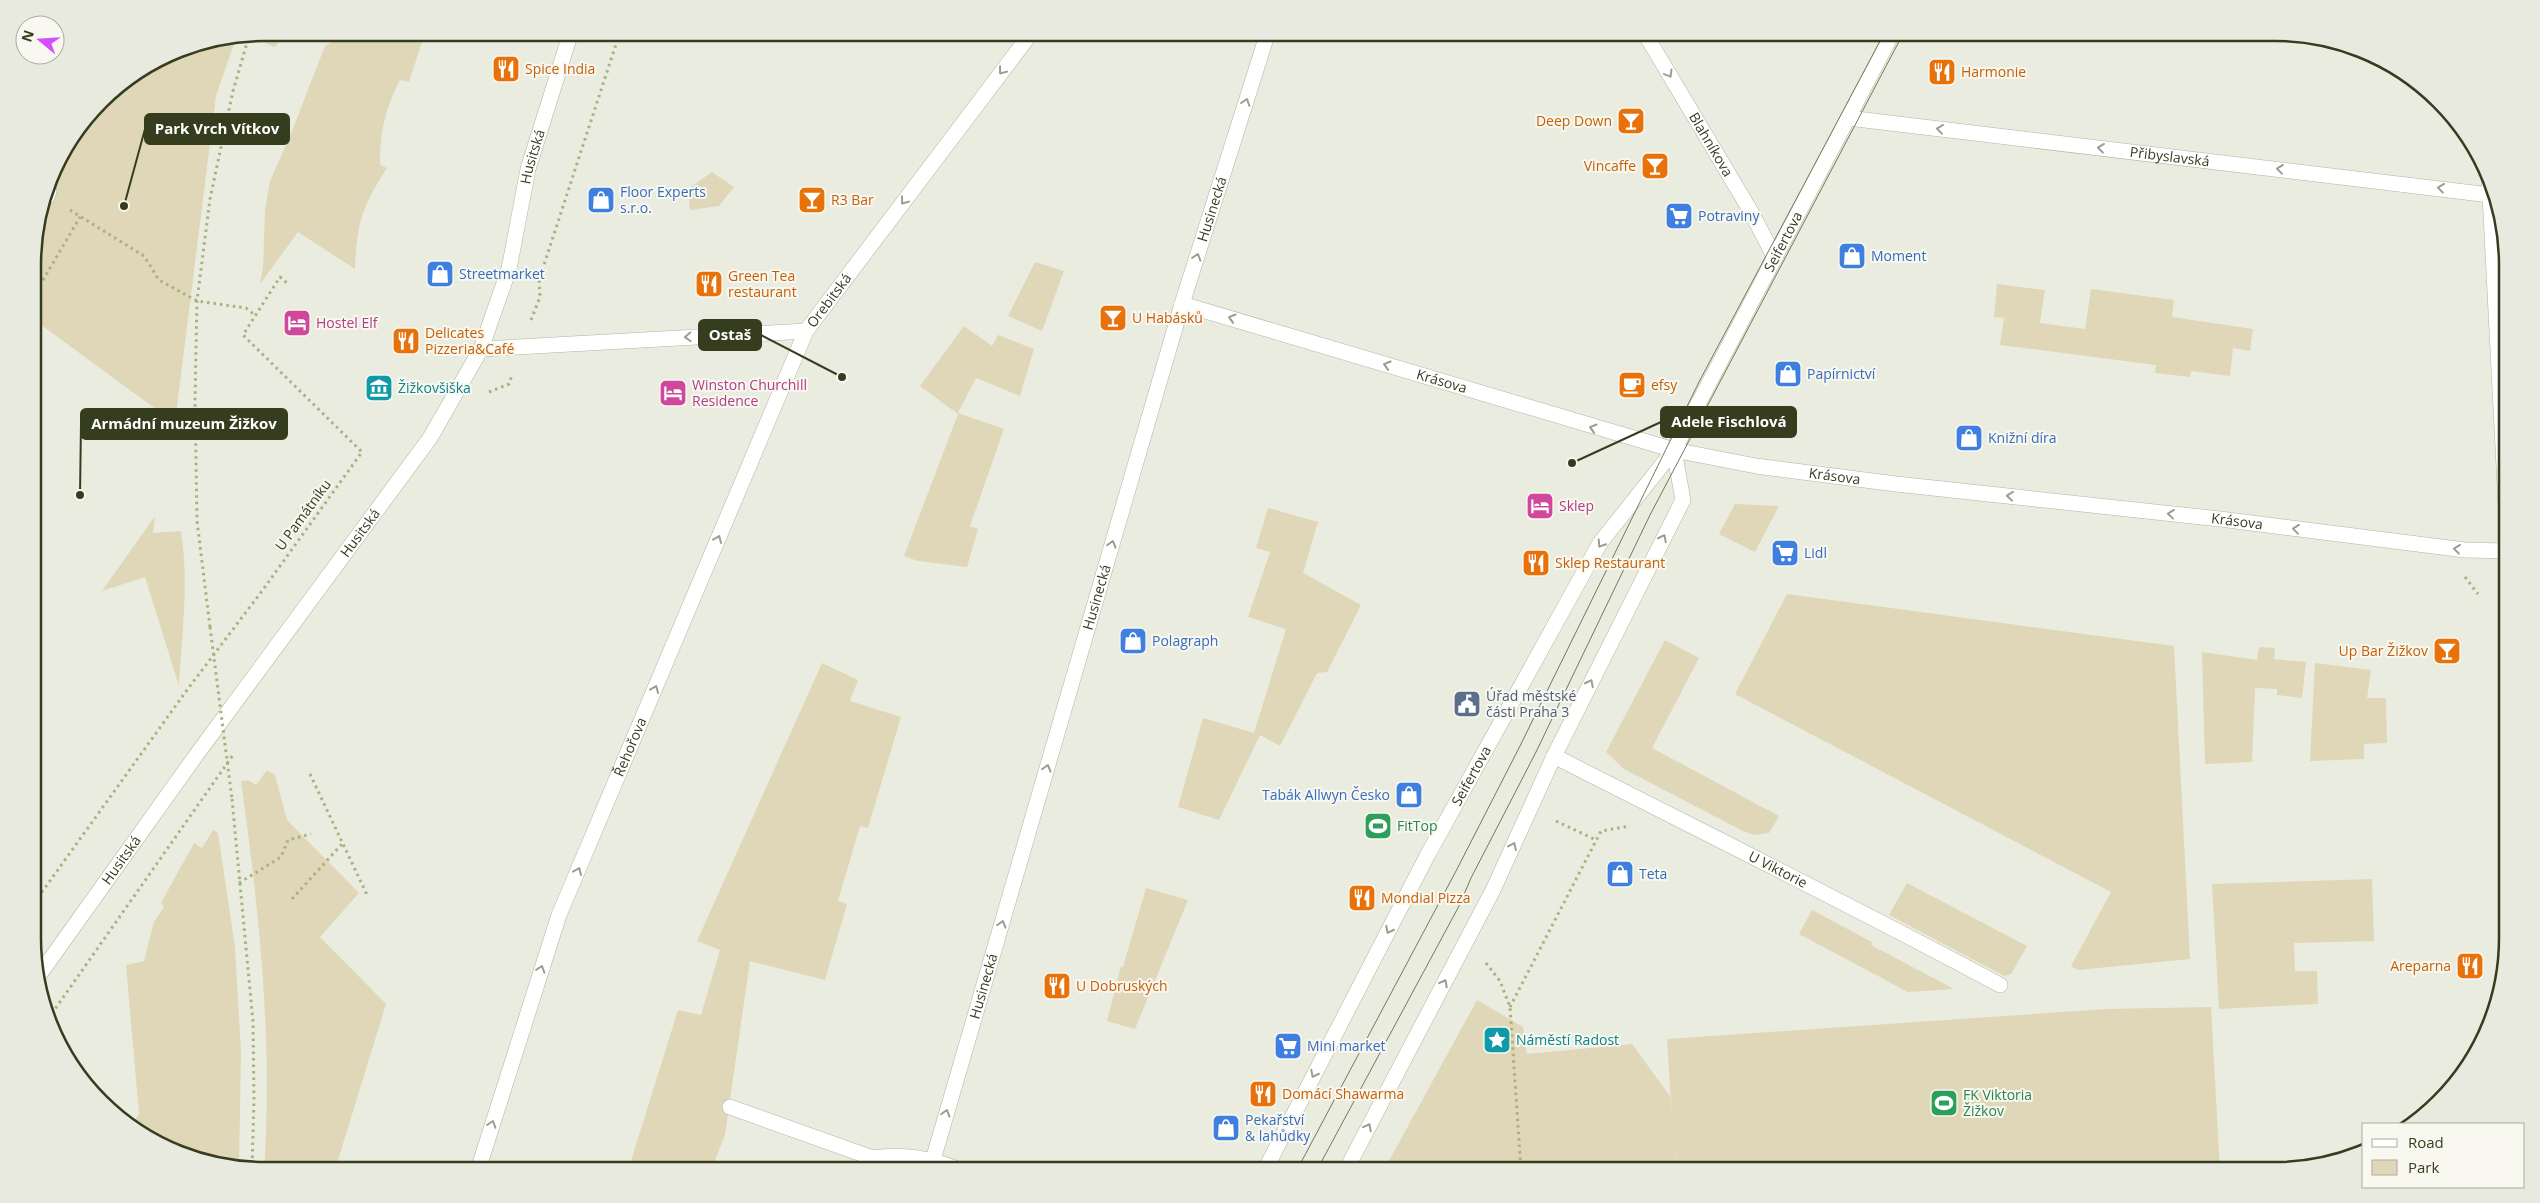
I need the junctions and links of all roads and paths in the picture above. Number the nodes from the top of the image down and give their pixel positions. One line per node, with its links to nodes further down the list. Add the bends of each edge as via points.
1 (568, 41): 19 (street, Husitská, via 528,169 508,269)
2 (617, 41): 9 (path)
3 (1025, 41): 18 (street, Orebitská, one-way to 18)
4 (1266, 41): 16 (street, Husinecká, one-way to 4)
5 (1649, 41): 12 (street, Blahníkova, one-way to 12)
6 (1888, 41): 8 (street, Seifertova)
7 (246, 42): 15 (path, via 210,199)
8 (1848, 118): 10 (street, Přibyslavská, one-way to 8); 12 (street, Seifertova)
9 (580, 153)
10 (2487, 194)
11 (2491, 206): 20 (street)
12 (1775, 258): 21 (street, Seifertova)
13 (41, 283): 15 (path, via 80,217 144,256 159,280)
14 (287, 283): 17 (path, via 280,277)
15 (197, 301): 17 (path, via 246,308); 32 (path, bridge, via 197,521 232,799)
16 (1182, 304): 21 (street, Krásova, one-way to 16); 41 (street, Husinecká, one-way to 16)
17 (255, 316): 33 (path, U Památníku, via 243,335 362,452)
18 (806, 331): 19 (street, Orebitská, one-way to 19); 43 (street, Řehořova, one-way to 18, via 558,916)
19 (480, 349): 37 (street, Husitská, via 430,438)
20 (2499, 370)
21 (1674, 450): 22 (street, Krásova, one-way to 21, via 2465,550 2220,519 1896,484 1756,466); 25 (street, one-way to 21, via 1683,500); 45 (street, Seifertova, one-way to 45, via 1600,543 1427,856)
22 (2499, 551)
23 (2463, 574): 24 (path)
24 (2480, 600)
25 (1554, 756): 38 (street, U Viktorie); 46 (street, one-way to 25, via 1493,890)
26 (310, 774): 31 (path)
27 (1556, 821): 30 (path)
28 (1635, 825): 30 (path, via 1601,831)
29 (311, 834): 32 (path, via 288,840 281,857)
30 (1596, 840): 39 (path)
31 (342, 844): 34 (path); 35 (path)
32 (239, 883): 42 (path, via 253,1022)
33 (41, 893)
34 (368, 897)
35 (292, 899)
36 (1483, 959): 39 (path, via 1500,981)
37 (43, 969)
38 (2000, 985)
39 (1510, 1007): 47 (path)
40 (730, 1107): 41 (street, via 872,1158 896,1155)
41 (933, 1160): 44 (street)
42 (252, 1161)
43 (481, 1162)
44 (939, 1162)
45 (1269, 1162)
46 (1350, 1162)
47 (1520, 1162)

